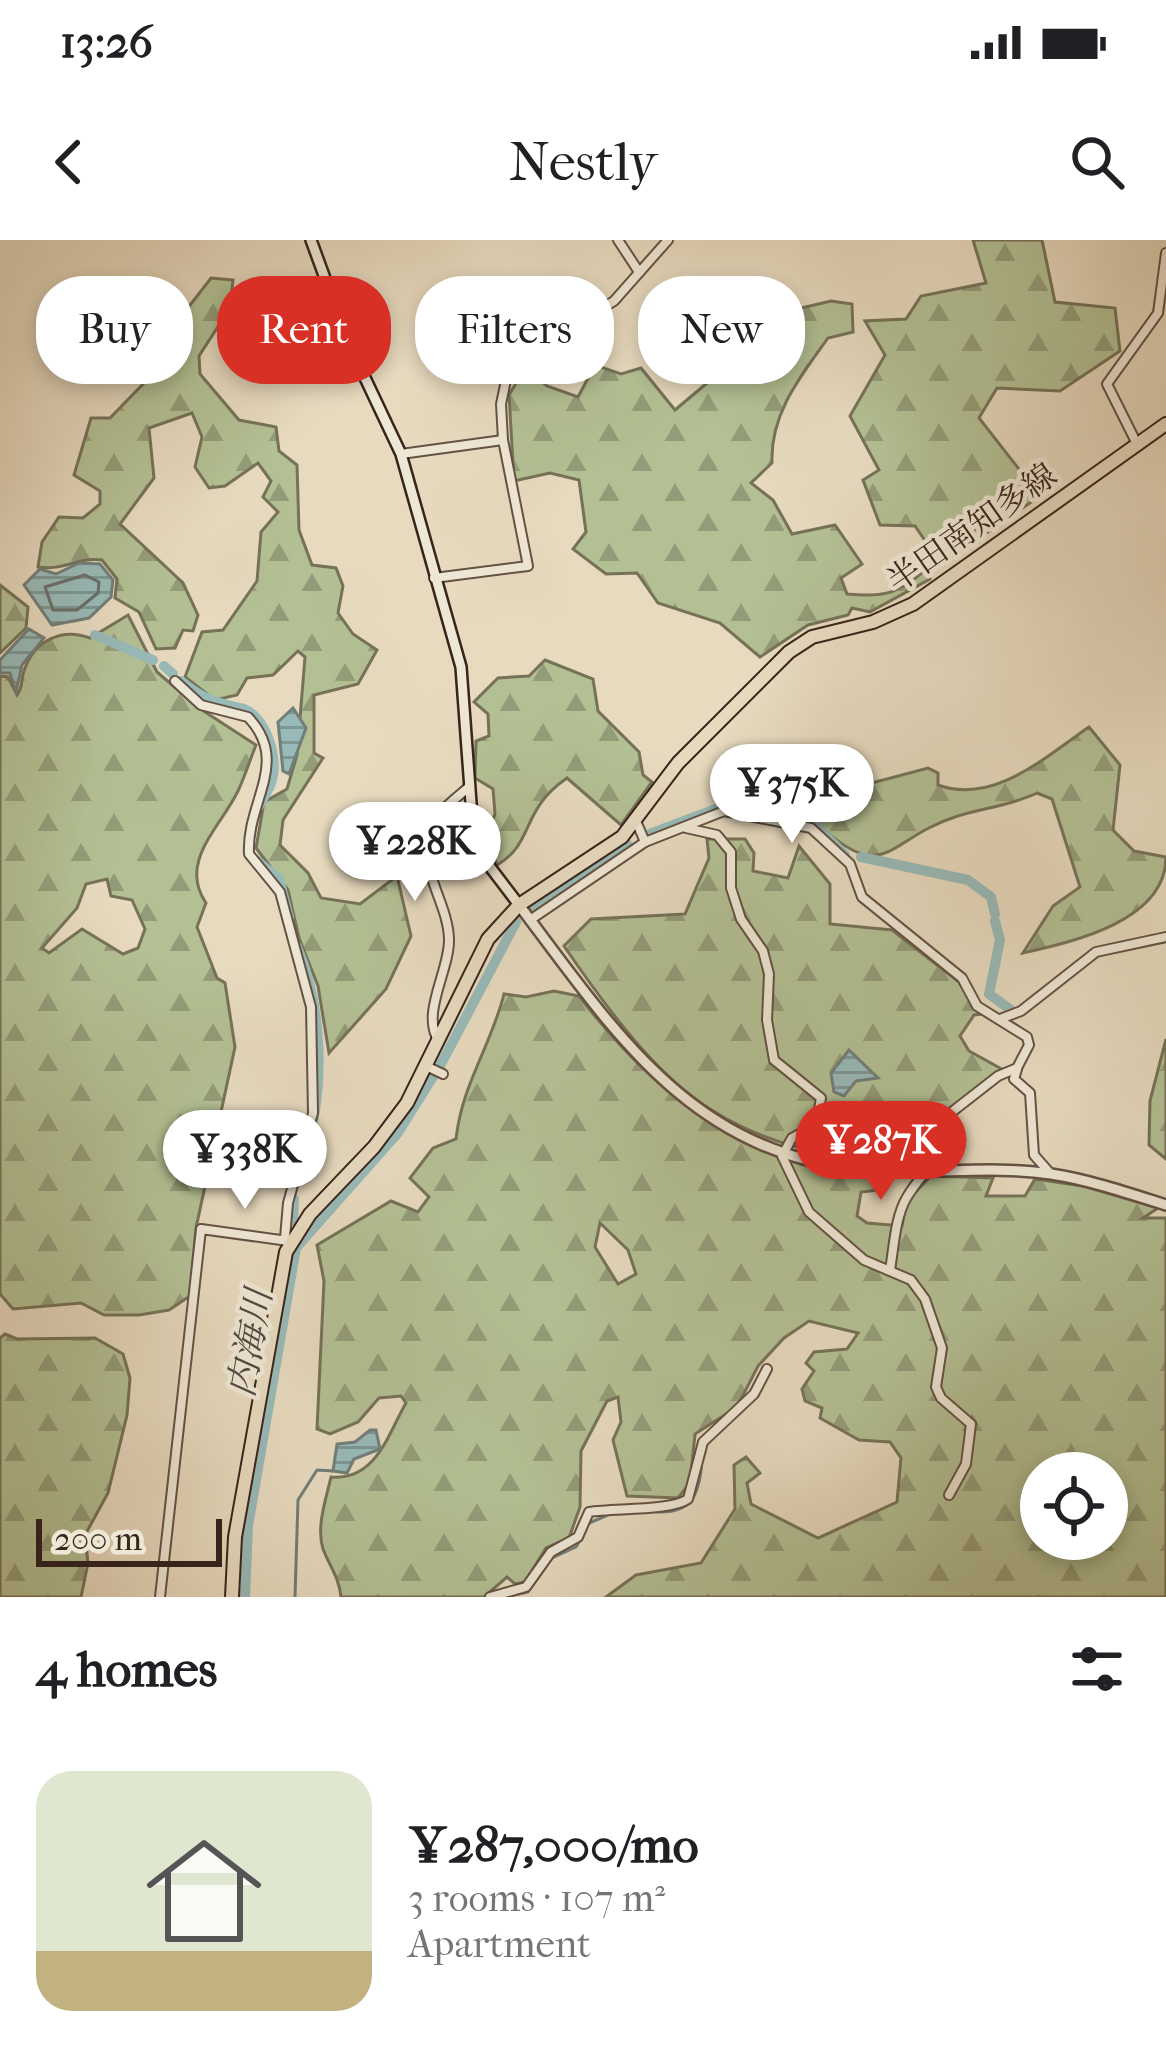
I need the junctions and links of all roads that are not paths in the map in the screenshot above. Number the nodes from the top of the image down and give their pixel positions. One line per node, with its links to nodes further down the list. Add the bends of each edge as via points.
1 (311, 240): 9 (street)
2 (618, 240): 5 (street)
3 (668, 240): 5 (street)
4 (1166, 253): 8 (street, via 1155,320 1107,384)
5 (639, 272): 7 (street, via 614,301 509,367)
6 (1166, 424): 8 (main road, 半田南知多線)
7 (503, 440): 9 (street); 10 (street, via 528,566)
8 (1137, 444): 13 (main road, 半田南知多線, via 913,604 789,652 678,763)
9 (401, 454): 10 (street)
10 (433, 578): 12 (street, via 461,667)
11 (175, 682): 28 (street, via 201,705 248,717 268,746 269,777 253,814 249,854 280,892 311,1007 313,1113 288,1203)
12 (472, 785): 16 (street, via 477,843); 20 (street, via 438,815 427,843 449,940 434,1016)
13 (636, 821): 15 (street); 16 (main road, 半田南知多線, via 601,854)
14 (685, 827): 15 (street); 19 (street, via 739,811 811,828 850,864 862,897 962,978 977,1006); 24 (street, via 717,836 731,852 731,888 769,974 775,1060 821,1098 816,1125)
15 (646, 842): 17 (street)
16 (519, 905): 17 (street); 20 (main road, 半田南知多線, via 488,939)
17 (530, 920): 24 (street, via 646,1068 710,1118)
18 (1166, 937): 19 (street, via 1096,952)
19 (998, 1020): 22 (street, via 1027,1037)
20 (439, 1041): 21 (main road, 半田南知多線)
21 (426, 1066): 23 (street); 28 (main road, 半田南知多線, via 392,1127)
22 (1017, 1069): 25 (street, via 948,1115); 26 (street, via 1014,1079 1030,1093 1034,1155)
23 (443, 1074)
24 (784, 1152): 25 (street, via 848,1168); 29 (street, via 809,1212 865,1260)
25 (932, 1172): 26 (street); 29 (street, via 904,1200)
26 (1050, 1174): 27 (street)
27 (1166, 1204)
28 (287, 1240): 32 (street, via 201,1229); 33 (main road, via 235,1537)
29 (890, 1270): 31 (street, via 925,1299 942,1348 936,1387 970,1424 966,1464)
30 (767, 1369): 34 (street, via 754,1394 703,1442 683,1504 590,1512 578,1537 550,1552 526,1587)
31 (949, 1495)
32 (160, 1597)
33 (232, 1597)
34 (490, 1597)

